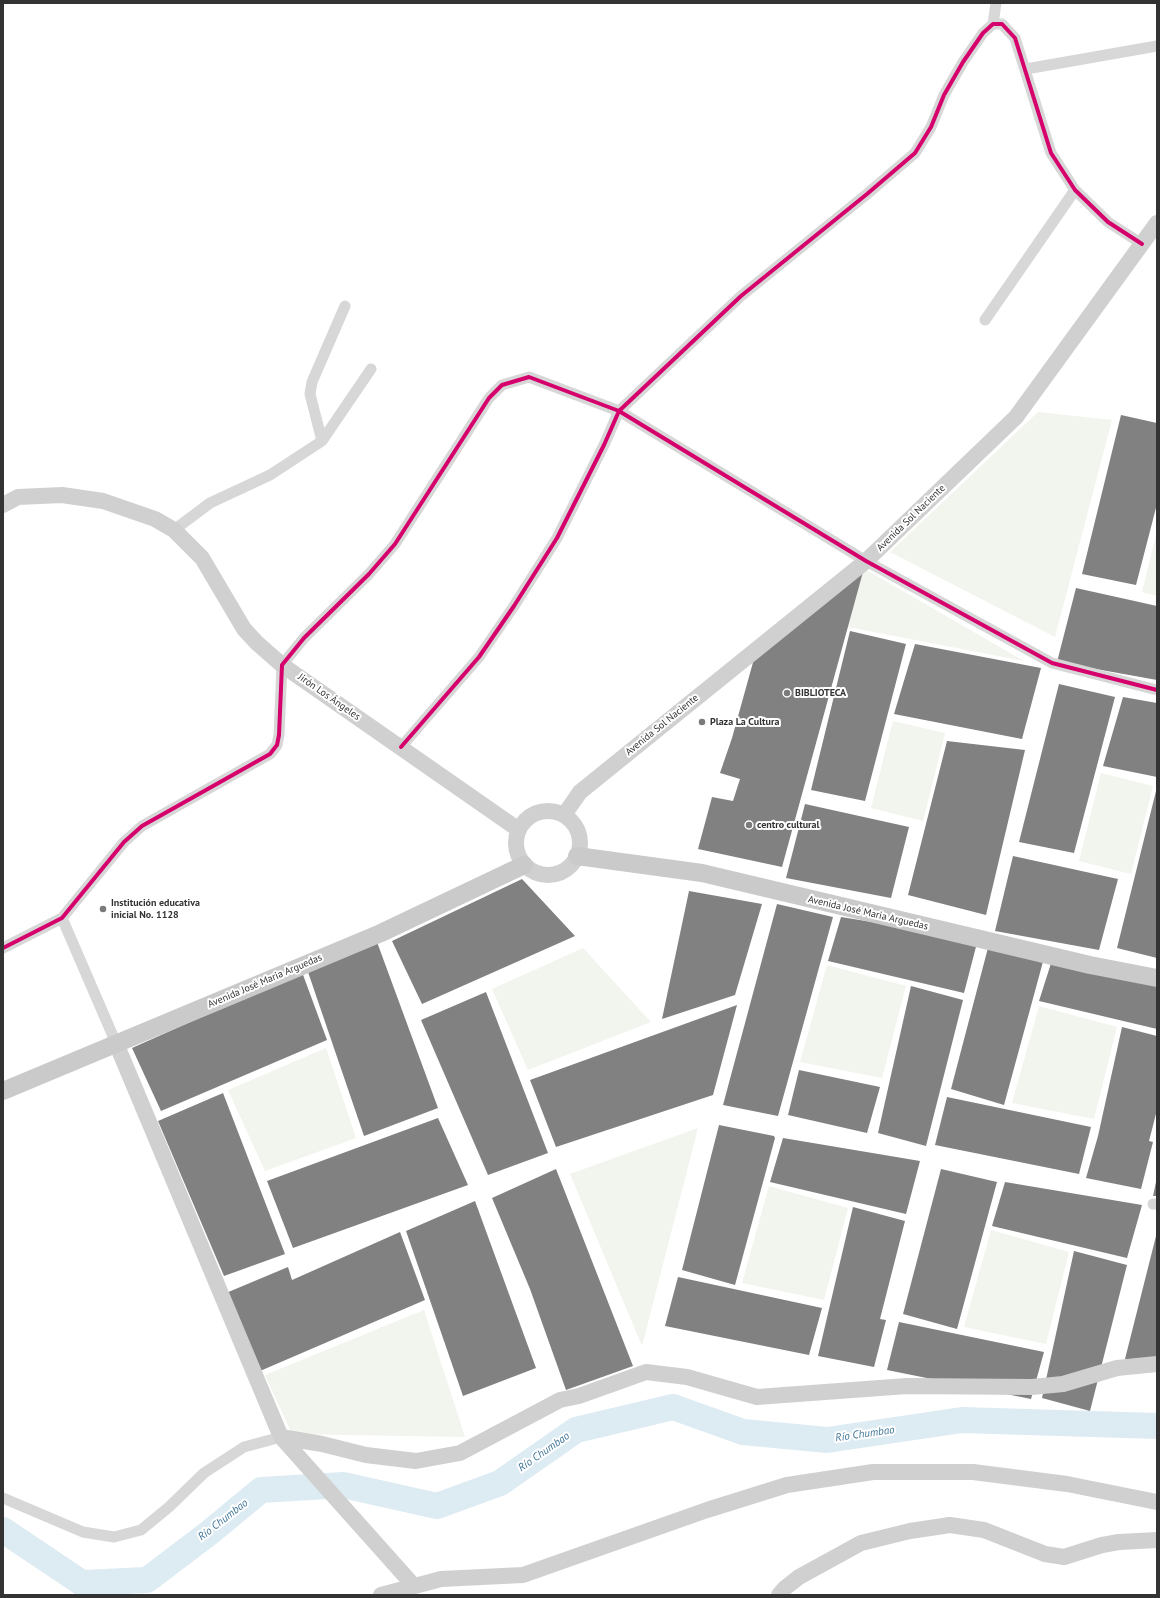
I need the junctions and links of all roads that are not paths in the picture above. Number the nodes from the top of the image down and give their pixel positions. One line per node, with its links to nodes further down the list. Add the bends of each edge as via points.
1 (996, 3): 2 (street)
2 (993, 24): 4 (street, via 1002,24 1016,38); 11 (street, via 983,33 963,62 944,94 931,127 915,153 868,194 740,296)
3 (1157, 46): 4 (street)
4 (1026, 69): 5 (street, via 1051,153)
5 (1075, 190): 7 (street, via 1108,222); 9 (street)
6 (1157, 223): 7 (street, Avenida Sol Naciente)
7 (1142, 244): 15 (street, Avenida Sol Naciente, via 1016,418)
8 (345, 306): 12 (street, via 312,382 310,394)
9 (985, 320)
10 (371, 369): 12 (street)
11 (619, 411): 15 (street); 16 (street, via 530,377 502,385 489,398 395,544 369,574 304,638); 18 (street, via 557,538 514,606 478,657)
12 (322, 441): 14 (street, via 270,475 210,503)
13 (3, 505): 14 (street, Jirón Los Ángeles, via 18,497 62,495 103,501 155,519)
14 (174, 530): 16 (street, Jirón Los Ángeles, via 202,558 244,629)
15 (866, 561): 17 (street, via 1052,663); 19 (street, Avenida Sol Naciente, via 580,792)
16 (282, 665): 18 (street, Jirón Los Ángeles); 23 (street, via 278,745 270,754 142,826 124,842)
17 (1157, 690)
18 (401, 747): 20 (street, Jirón Los Ángeles)
19 (564, 815): 20 (street, via 554,812 533,815); 21 (street, via 571,821 579,838)
20 (519, 830): 22 (street, via 516,848)
21 (577, 856): 22 (street, via 571,865 553,875 543,875); 25 (main road, Avenida José Maria Arguedas, via 702,873 1059,958)
22 (524, 865): 26 (main road, Avenida José Maria Arguedas, via 381,933)
23 (62, 918): 24 (street); 26 (street)
24 (3, 948)
25 (1157, 978)
26 (116, 1044): 27 (main road, Avenida José Maria Arguedas); 29 (street)
27 (3, 1091)
28 (1157, 1364): 29 (street, via 1116,1368 1063,1384 1032,1387 907,1386 757,1397 687,1377 646,1372 579,1396 560,1400 460,1453 416,1461 366,1455 322,1444)
29 (285, 1441): 30 (street, via 244,1447 204,1473 141,1530 114,1537 83,1532); 33 (street)
30 (3, 1498)
31 (1157, 1502): 33 (street, via 1067,1484 973,1472 873,1472 787,1485 707,1510 523,1575 441,1579)
32 (1157, 1540): 35 (street, via 1102,1544 1064,1557 1045,1554 984,1530 950,1525 910,1531 861,1543 799,1576)
33 (414, 1586): 34 (street)
34 (381, 1595)
35 (779, 1595)

